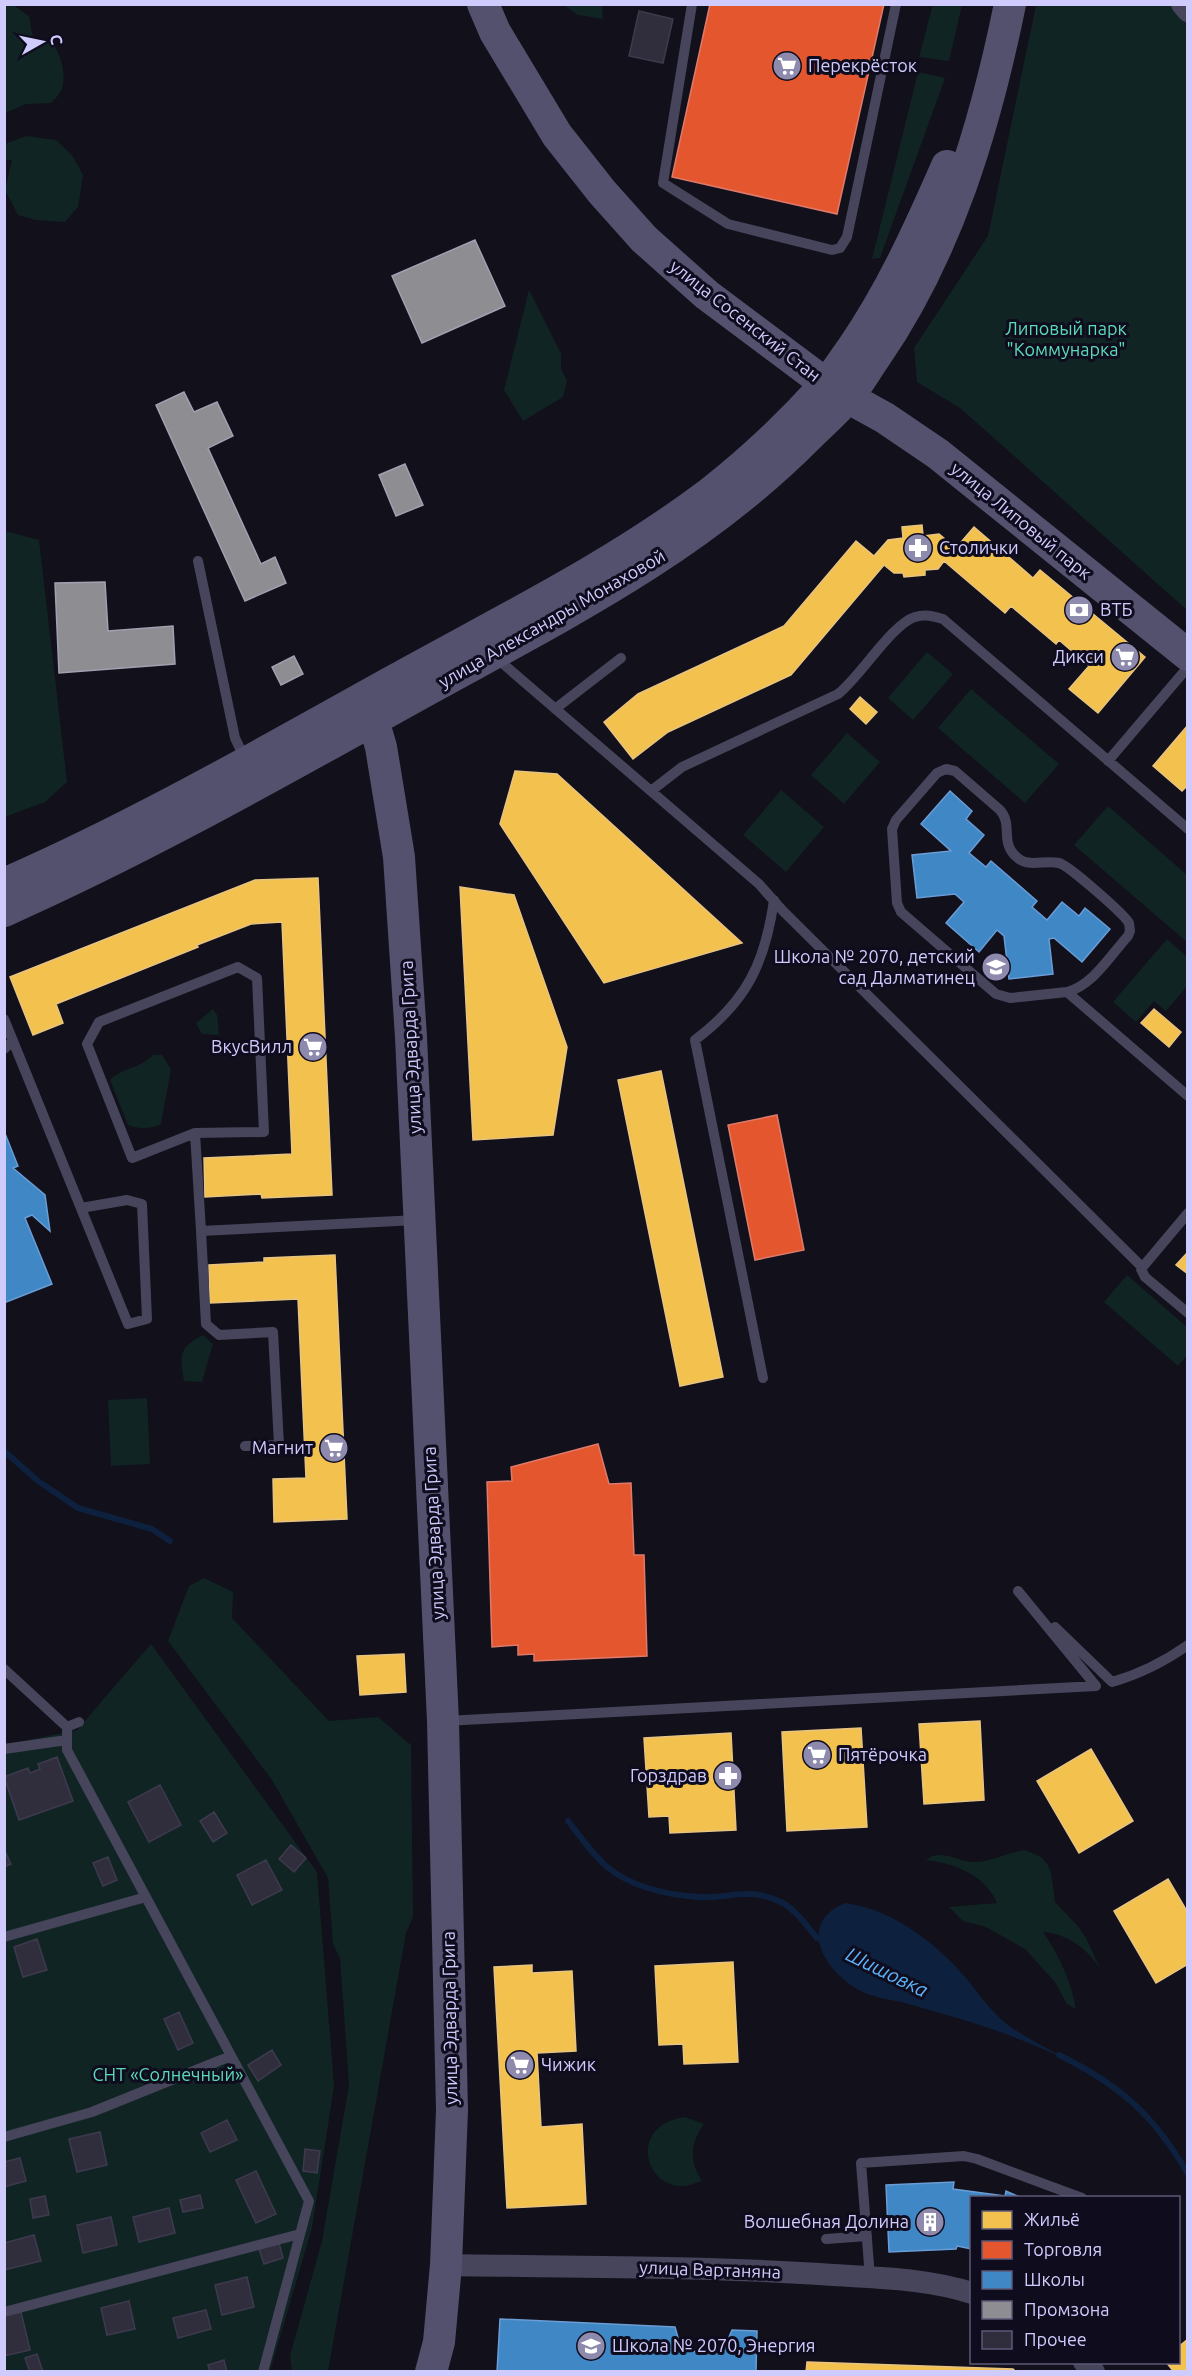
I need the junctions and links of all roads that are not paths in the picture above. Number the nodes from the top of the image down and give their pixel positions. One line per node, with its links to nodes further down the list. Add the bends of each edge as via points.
1 (483, 4): 8 (main road, улица Сосенский Стан, via 495,32 557,135 644,238 706,295)
2 (692, 4): 3 (lane, via 663,183 728,224 832,250 840,248 847,237)
3 (896, 4)
4 (990, 4): 8 (main road, улица Александры Монаховой, via 948,163 911,247)
5 (1010, 4): 8 (main road, улица Александры Монаховой, via 968,171 932,258 900,320)
6 (1182, 4): 7 (street)
7 (1188, 11)
8 (837, 391): 10 (main road, улица Александры Монаховой, via 773,471 726,511 602,594); 11 (main road, улица Липовый парк, via 938,454); 14 (main road, улица Александры Монаховой, via 662,527)
9 (198, 561): 17 (lane, via 235,738)
10 (492, 655): 14 (main road, улица Александры Монаховой); 15 (lane)
11 (1188, 655)
12 (621, 658): 15 (lane)
13 (1188, 667): 16 (lane)
14 (368, 709): 17 (main road, улица Александры Монаховой); 22 (main road, улица Александры Монаховой, via 122,856); 30 (main road, улица Эдварда Грига, via 381,747 399,857)
15 (555, 709): 18 (lane)
16 (1108, 760): 18 (lane, via 943,619 925,615 902,624 838,694 682,768); 19 (lane)
17 (246, 762): 20 (main road, улица Александры Монаховой, via 111,834)
18 (651, 791): 21 (lane)
19 (1188, 829)
20 (4, 884)
21 (774, 900): 32 (lane); 34 (lane, via 766,943 748,986 732,1008 695,1040)
22 (4, 911)
23 (1067, 992): 23 (lane, via 1010,998 996,994 899,909 892,829 937,773 955,771 1000,810 1005,817 1007,846 1019,859 1063,864 1130,923 1128,936 1091,979); 26 (lane)
24 (4, 1019): 25 (lane)
25 (9, 1045): 28 (lane)
26 (1188, 1096)
27 (195, 1133): 27 (lane, via 264,1132 256,978 238,967 99,1022 87,1044 132,1158); 31 (lane)
28 (81, 1208): 28 (lane, via 128,1324 147,1319 142,1204 127,1200)
29 (1188, 1213): 32 (lane)
30 (420, 1220): 31 (lane); 38 (main road, улица Эдварда Грига)
31 (201, 1231): 35 (lane, via 206,1324 219,1335 273,1332 279,1445)
32 (1142, 1266): 33 (lane, via 1145,1277)
33 (1188, 1313)
34 (763, 1378)
35 (245, 1446)
36 (1188, 1645): 38 (lane, via 1152,1668 1112,1682 1018,1591 1096,1686)
37 (4, 1669): 40 (lane)
38 (443, 1721): 51 (main road, улица Эдварда Грига, via 452,2110)
39 (79, 1722): 40 (lane)
40 (67, 1727): 41 (lane)
41 (67, 1740): 42 (lane); 43 (lane, via 67,1750)
42 (4, 1749)
43 (146, 1897): 44 (lane); 45 (lane)
44 (4, 1937)
45 (231, 2056): 46 (lane, via 92,2112); 48 (lane, via 309,2201)
46 (4, 2137)
47 (1077, 2196): 49 (lane, via 964,2156 861,2163)
48 (300, 2234): 54 (lane); 55 (lane)
49 (867, 2236): 50 (lane); 52 (lane)
50 (826, 2239)
51 (446, 2265): 52 (street, улица Вартаняна, via 739,2269); 56 (main road, улица Эдварда Грига, via 439,2342)
52 (870, 2278): 53 (street, улица Вартаняна, via 940,2285)
53 (970, 2292)
54 (4, 2312)
55 (263, 2372)
56 (430, 2372)

